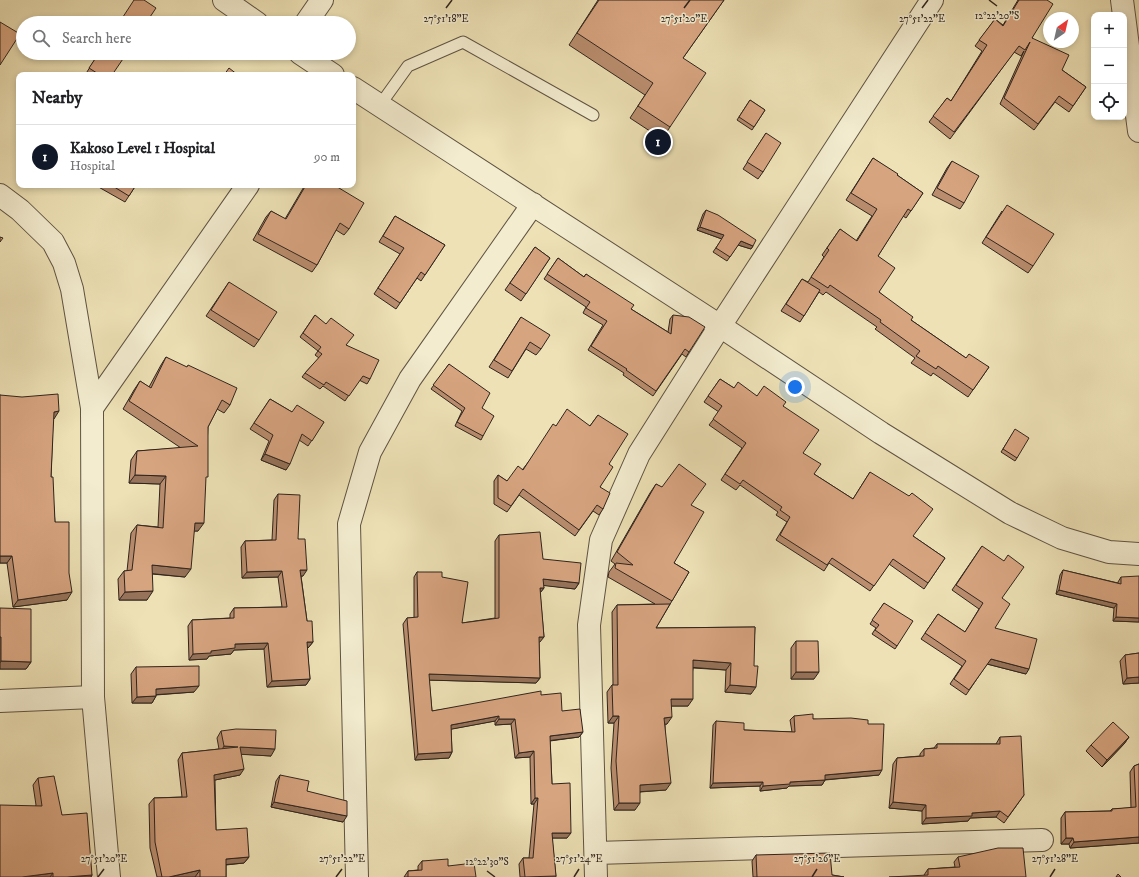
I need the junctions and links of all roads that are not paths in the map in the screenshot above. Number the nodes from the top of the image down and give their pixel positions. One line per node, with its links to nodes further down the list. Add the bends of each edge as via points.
1 (224, 0): 5 (street)
2 (322, 0): 6 (street)
3 (932, 0): 16 (street)
4 (1122, 0): 12 (street)
5 (247, 16)
6 (311, 16)
7 (310, 60): 8 (street)
8 (327, 72)
9 (356, 90): 10 (street)
10 (380, 105): 11 (lane, via 408,66 463,42); 15 (street)
11 (593, 115)
12 (1139, 131)
13 (246, 188): 17 (street)
14 (0, 194): 17 (street, via 53,242 64,263 72,289)
15 (533, 204): 16 (street); 24 (street, via 410,380 370,452 349,524)
16 (720, 326): 18 (street, via 881,433 1010,513 1062,538 1109,552); 22 (street, via 639,454 600,540 589,624)
17 (92, 408): 19 (street)
18 (1139, 554)
19 (93, 697): 20 (street); 23 (street)
20 (0, 701)
21 (1042, 840): 22 (street)
22 (596, 853): 25 (street)
23 (109, 877)
24 (356, 877)
25 (596, 877)

